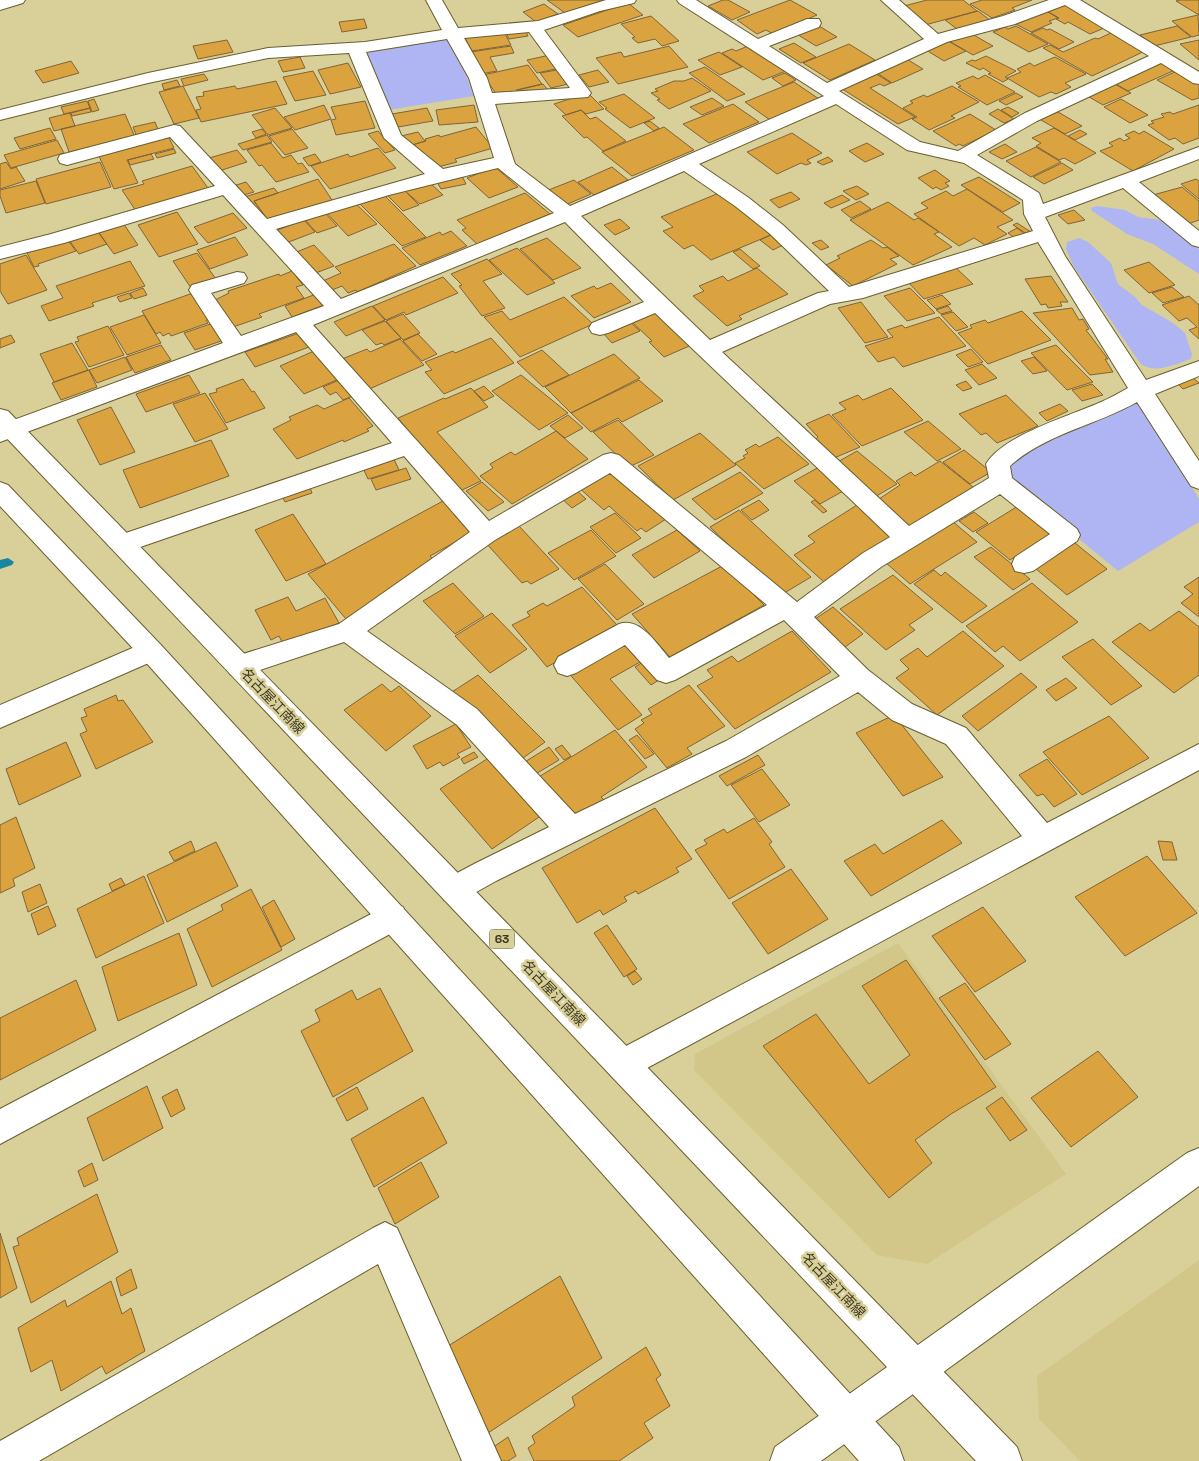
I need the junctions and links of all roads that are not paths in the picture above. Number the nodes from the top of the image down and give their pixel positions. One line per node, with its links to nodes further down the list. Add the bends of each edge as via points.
1 (18, 0): 7 (street)
2 (434, 0): 10 (street)
3 (628, 0): 9 (street)
4 (685, 0): 12 (street)
5 (889, 0): 11 (street)
6 (1065, 0): 11 (street); 14 (street, via 1081,6)
7 (0, 4)
8 (813, 23): 12 (street)
9 (533, 26): 10 (street); 17 (street, via 582,92)
10 (453, 34): 13 (street); 17 (street, via 478,78)
11 (936, 41): 16 (street)
12 (757, 45): 16 (street)
13 (356, 47): 18 (street, via 268,53); 24 (street, via 393,138)
14 (1162, 56): 15 (street); 20 (street, via 1031,117)
15 (1199, 79)
16 (831, 94): 20 (street, via 914,146); 23 (street)
17 (484, 99): 22 (street)
18 (0, 114)
19 (1199, 153): 25 (street)
20 (960, 156): 28 (street, via 1032,197)
21 (67, 159): 26 (street, via 174,130)
22 (504, 161): 24 (street); 27 (street, via 506,166)
23 (684, 163): 27 (street); 34 (street, via 776,229)
24 (438, 175): 29 (street, via 348,199)
25 (1125, 180): 28 (street); 31 (street)
26 (227, 188): 29 (street); 32 (street)
27 (568, 214): 35 (street); 36 (street)
28 (1034, 214): 30 (street)
29 (263, 227): 36 (street)
30 (1044, 234): 34 (street); 42 (street)
31 (1199, 241)
32 (0, 253)
33 (237, 278): 39 (street, via 199,290)
34 (845, 295): 40 (street, via 825,298)
35 (658, 304): 38 (street); 40 (street)
36 (338, 308): 37 (street)
37 (299, 322): 39 (street); 44 (street)
38 (600, 328)
39 (236, 346): 43 (street)
40 (707, 350): 49 (street)
41 (1199, 368): 42 (street)
42 (1140, 391): 45 (street); 46 (street, via 1010,453 998,464)
43 (4, 427): 50 (street, 名古屋江南線 / 63)
44 (408, 446): 48 (street); 50 (street)
45 (1199, 480)
46 (1001, 482): 49 (street); 51 (street, via 1068,535)
47 (0, 491): 54 (street)
48 (486, 534): 52 (street, via 611,461); 53 (street)
49 (907, 539): 52 (street)
50 (123, 544): 56 (street, 名古屋江南線 / 63)
51 (1024, 564)
52 (791, 611): 55 (street, via 666,672 628,631); 57 (street)
53 (348, 631): 56 (street); 60 (street, via 467,717)
54 (151, 651): 58 (street); 63 (street)
55 (567, 665)
56 (239, 666): 62 (street, 名古屋江南線 / 63)
57 (859, 678): 60 (street, via 736,749); 61 (street, via 902,712 956,736)
58 (0, 717)
59 (1199, 756): 61 (street)
60 (571, 830): 62 (street)
61 (1042, 839): 64 (street)
62 (455, 890): 64 (street, 名古屋江南線 / 63)
63 (392, 917): 65 (street); 68 (street)
64 (623, 1065): 67 (street, 名古屋江南線 / 63)
65 (0, 1127)
66 (1199, 1165): 67 (street)
67 (916, 1370): 68 (street); 73 (street, 名古屋江南線 / 63)
68 (848, 1420): 71 (street); 72 (street)
69 (2, 1461): 70 (street, via 385,1240)
70 (482, 1461)
71 (789, 1461)
72 (885, 1461)
73 (1003, 1461)

